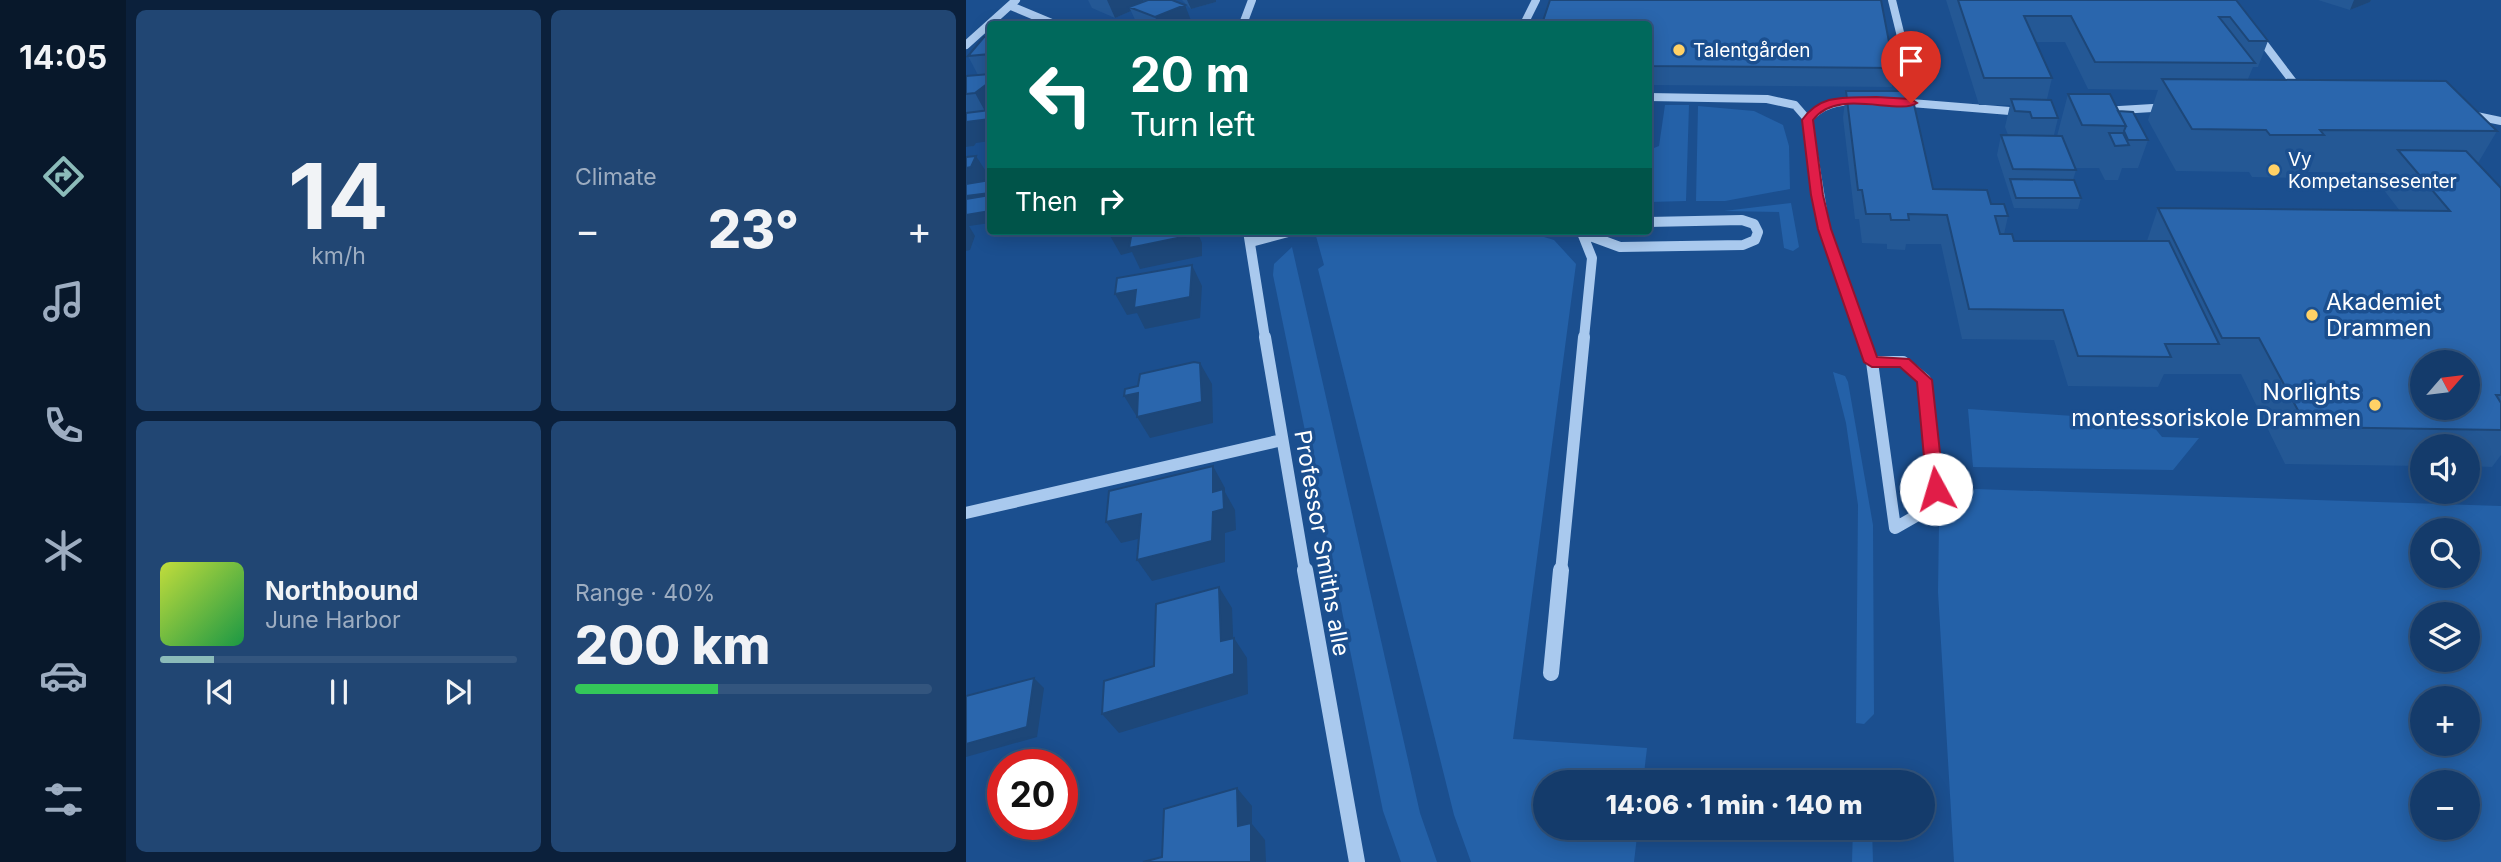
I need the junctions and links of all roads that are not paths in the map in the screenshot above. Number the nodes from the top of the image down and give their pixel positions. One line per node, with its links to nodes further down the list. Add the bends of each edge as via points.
1 (1252, 0): 7 (street)
2 (1535, 0): 8 (street)
3 (1892, 0): 16 (street, via 1911,77)
4 (1013, 3): 5 (street); 6 (street)
5 (993, 21)
6 (1048, 21)
7 (1244, 21)
8 (1525, 21)
9 (2246, 22): 13 (street)
10 (987, 27): 11 (street)
11 (966, 46)
12 (1652, 97): 21 (street, via 1767,99 1795,105)
13 (2305, 97)
14 (1876, 100): 21 (street, via 1832,102 1816,108)
15 (1899, 102): 16 (street)
16 (1911, 103): 19 (street)
17 (2184, 106): 18 (street)
18 (2094, 112)
19 (2036, 113)
20 (2462, 114): 22 (street)
21 (1808, 120): 27 (street, via 1819,206)
22 (2501, 121)
23 (1652, 222): 25 (street, via 1742,220 1754,224 1758,232 1755,240 1743,245 1620,247)
24 (1582, 235): 30 (street, via 1591,258)
25 (1589, 235)
26 (1250, 236): 28 (street, Professor Smiths alle)
27 (1872, 362): 27 (street, via 1903,362 1925,380 1937,504 1895,528)
28 (1282, 440): 29 (street); 31 (street, Professor Smiths alle)
29 (966, 513)
30 (1551, 673)
31 (1357, 862)

